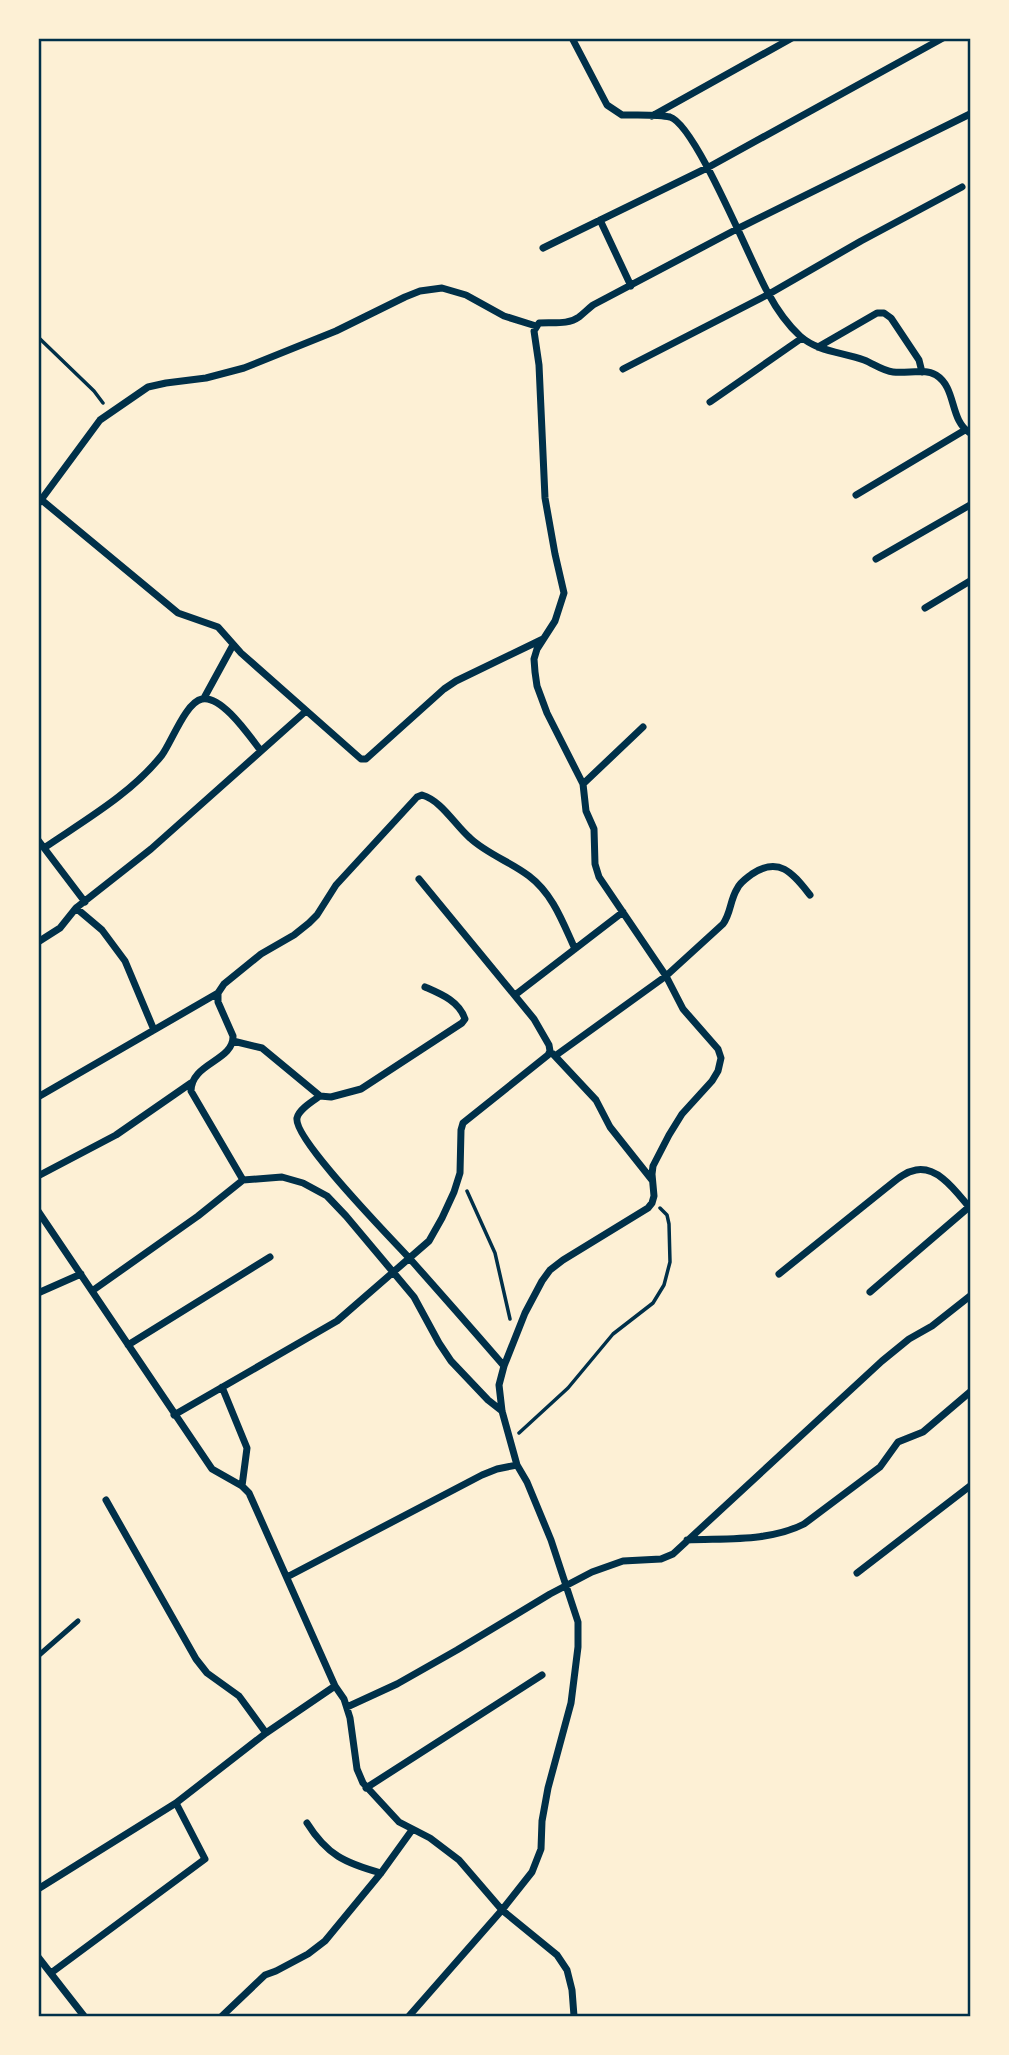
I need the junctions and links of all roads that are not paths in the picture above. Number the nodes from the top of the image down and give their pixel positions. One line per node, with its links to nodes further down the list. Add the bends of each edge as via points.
1 (572, 38): 5 (street, via 607,106 621,115)
2 (792, 38): 5 (street)
3 (943, 38): 6 (street)
4 (971, 114): 9 (street)
5 (651, 116): 6 (street, via 670,117 684,127)
6 (707, 168): 8 (street); 9 (street)
7 (962, 187): 12 (street)
8 (600, 220): 10 (street); 11 (street)
9 (737, 229): 11 (street); 12 (street)
10 (543, 248)
11 (631, 286): 13 (street, via 572,321)
12 (769, 294): 14 (street); 16 (street)
13 (536, 326): 21 (street, via 504,316 454,290 405,296 244,368 148,387 100,420); 26 (street, via 545,498 564,593)
14 (802, 338): 15 (street); 18 (street)
15 (818, 347): 17 (street, via 890,372); 17 (street, via 884,313 919,360)
16 (623, 369)
17 (922, 372): 19 (street, via 935,375 948,388 958,418)
18 (710, 402)
19 (968, 431): 20 (street)
20 (856, 495)
21 (40, 500): 27 (street, via 178,612 218,627)
22 (971, 505): 23 (street)
23 (876, 559)
24 (971, 581): 25 (street)
25 (925, 608)
26 (543, 639): 29 (street, via 444,689 366,759 355,756); 32 (street, via 534,659 537,686)
27 (233, 645): 28 (street); 29 (street)
28 (204, 698): 31 (street, via 232,716); 34 (street, via 187,711 163,754 135,784)
29 (306, 711): 31 (street)
30 (643, 727): 32 (street)
31 (261, 751): 37 (street)
32 (583, 784): 39 (street, via 586,811 593,824 597,871)
33 (38, 840): 34 (street)
34 (44, 848): 37 (street)
35 (419, 880): 45 (street)
36 (810, 895): 42 (street, via 784,868 755,872 736,890 723,924)
37 (85, 902): 38 (street)
38 (76, 908): 40 (street, via 60,928); 46 (street, via 102,930 125,961)
39 (622, 912): 41 (street); 42 (street)
40 (38, 942)
41 (575, 949): 44 (street, via 545,891 530,876 479,846 437,803 422,795 336,885 309,923 261,954); 45 (street)
42 (666, 976): 48 (street); 54 (street, via 683,1010 721,1058 712,1081 669,1135 653,1166)
43 (425, 987): 50 (street, via 454,1003 463,1013 462,1023 361,1089)
44 (218, 993): 46 (street); 47 (street)
45 (515, 995): 48 (street, via 544,1034)
46 (154, 1030): 51 (street)
47 (233, 1041): 49 (street); 50 (street, via 262,1048)
48 (552, 1054): 54 (street, via 596,1100 610,1127); 58 (street, via 463,1123 454,1192 429,1241)
49 (191, 1083): 52 (street, via 125,1130); 53 (street, via 191,1091)
50 (320, 1096): 58 (street, via 300,1112 298,1125 340,1183)
51 (38, 1097)
52 (38, 1176)
53 (243, 1180): 59 (street, via 282,1177 327,1196); 62 (street)
54 (652, 1180): 67 (street, via 654,1196 648,1208 550,1270)
55 (970, 1207): 61 (street, via 943,1178 917,1170 886,1188); 64 (street)
56 (38, 1211): 60 (street)
57 (270, 1257): 66 (street)
58 (410, 1259): 59 (street); 67 (street)
59 (394, 1272): 68 (street, via 337,1321); 70 (street, via 451,1361)
60 (81, 1274): 62 (street); 63 (street)
61 (779, 1274)
62 (92, 1291): 66 (street)
63 (38, 1293)
64 (870, 1293)
65 (971, 1296): 76 (street, via 892,1353)
66 (128, 1345): 71 (street)
67 (504, 1366): 70 (street, via 499,1385)
68 (222, 1387): 71 (street); 73 (street, via 247,1448)
69 (971, 1392): 76 (street, via 923,1432 898,1442 880,1466 804,1524 770,1535)
70 (502, 1411): 72 (street)
71 (174, 1415): 73 (street, via 212,1469)
72 (517, 1465): 78 (street, via 482,1475); 79 (street)
73 (242, 1486): 78 (street)
74 (971, 1486): 77 (street)
75 (106, 1500): 85 (street, via 196,1659 239,1696)
76 (687, 1540): 79 (street, via 661,1559 623,1561)
77 (857, 1573)
78 (287, 1577): 83 (street)
79 (566, 1586): 84 (street, via 397,1684); 92 (street, via 578,1622 571,1703 548,1788 541,1849 532,1872)
80 (78, 1621): 81 (lane)
81 (38, 1656)
82 (542, 1675): 86 (street)
83 (335, 1686): 84 (street); 85 (street)
84 (346, 1707): 86 (street, via 357,1769)
85 (266, 1733): 87 (street)
86 (366, 1788): 89 (street)
87 (176, 1803): 91 (street); 94 (street, via 205,1859)
88 (307, 1823): 90 (street, via 330,1852 345,1862)
89 (412, 1830): 90 (street); 92 (street, via 459,1860)
90 (381, 1873): 96 (street, via 325,1941 265,1975)
91 (38, 1889)
92 (502, 1910): 97 (street); 98 (street, via 557,1955 572,1990)
93 (38, 1957): 94 (street)
94 (51, 1973): 95 (street)
95 (84, 2017)
96 (222, 2017)
97 (409, 2017)
98 (573, 2017)

